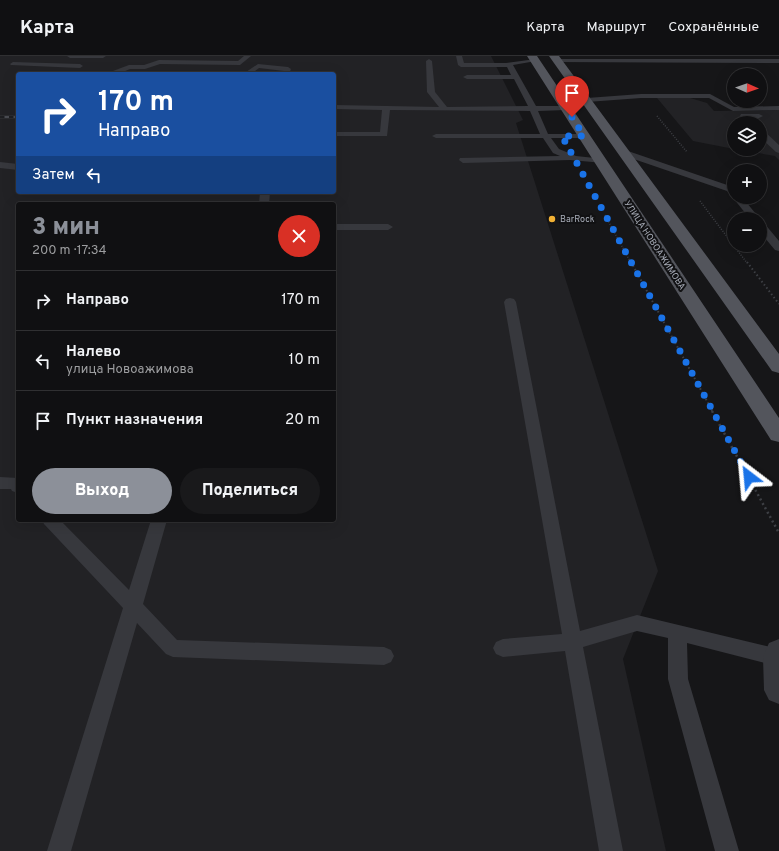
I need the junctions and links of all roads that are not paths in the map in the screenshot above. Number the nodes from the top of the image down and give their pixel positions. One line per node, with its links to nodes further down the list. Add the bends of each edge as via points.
1 (70, 56): 2 (lane)
2 (103, 56)
3 (248, 56): 11 (lane, via 240,63)
4 (459, 56): 13 (lane, via 461,65)
5 (503, 56): 13 (lane)
6 (533, 58): 13 (lane); 25 (main road, УЛИЦА НОВОАЖИМОВА)
7 (556, 58): 10 (lane); 20 (main road)
8 (127, 59): 11 (lane, via 125,62)
9 (429, 61): 23 (lane, via 432,92)
10 (779, 61)
11 (155, 63): 14 (lane, via 145,67)
12 (13, 64): 14 (lane)
13 (509, 65): 19 (lane)
14 (129, 67): 15 (lane)
15 (116, 72)
16 (249, 72): 17 (lane, via 258,66 288,69)
17 (287, 72)
18 (467, 77): 19 (lane)
19 (515, 77): 24 (lane)
20 (587, 100): 26 (lane, via 641,96 710,96 733,109); 35 (main road)
21 (336, 107): 22 (lane)
22 (386, 108): 23 (lane); 29 (lane, via 384,134)
23 (444, 108): 24 (lane)
24 (533, 108): 25 (lane); 31 (lane)
25 (566, 108): 32 (main road, УЛИЦА НОВОАЖИМОВА)
26 (779, 108)
27 (767, 117): 28 (lane)
28 (779, 117)
29 (336, 134)
30 (436, 136): 31 (lane)
31 (545, 136): 32 (lane); 36 (lane, via 556,152)
32 (584, 136): 38 (main road, УЛИЦА НОВОАЖИМОВА)
33 (767, 139): 34 (lane)
34 (779, 150)
35 (626, 153): 41 (lane); 49 (main road)
36 (574, 158): 37 (lane); 38 (lane)
37 (463, 160)
38 (601, 161): 50 (main road, УЛИЦА НОВОАЖИМОВА)
39 (0, 165): 40 (lane)
40 (16, 167)
41 (727, 188)
42 (743, 204): 43 (lane)
43 (749, 212)
44 (336, 227): 45 (lane)
45 (388, 227)
46 (767, 233): 47 (lane)
47 (779, 248)
48 (510, 302): 55 (lane)
49 (779, 367)
50 (779, 435)
51 (52, 522): 53 (lane)
52 (158, 522): 53 (lane)
53 (133, 606): 58 (lane, via 173,648); 60 (lane)
54 (677, 632): 55 (lane, via 637,623); 57 (lane); 62 (lane, via 678,679)
55 (573, 642): 56 (lane); 61 (lane)
56 (503, 648)
57 (778, 654): 59 (street)
58 (384, 656)
59 (779, 690)
60 (59, 851)
61 (611, 851)
62 (727, 851)

